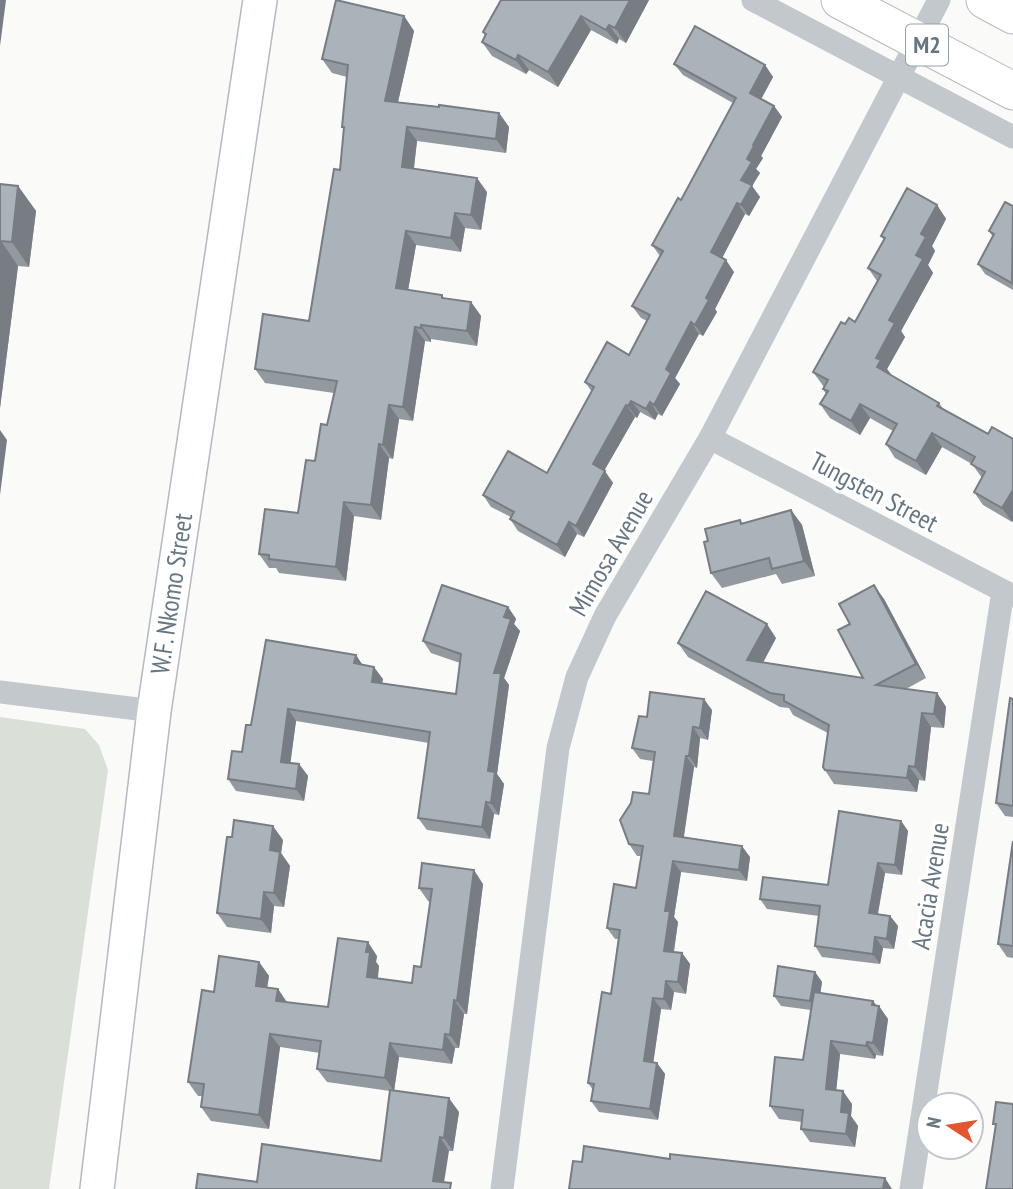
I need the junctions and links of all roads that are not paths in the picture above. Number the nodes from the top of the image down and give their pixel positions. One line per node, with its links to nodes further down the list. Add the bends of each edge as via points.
1 (260, 0): 14 (main road, W.F. Nkomo Street)
2 (753, 0): 8 (street)
3 (840, 0): 7 (main road, M2)
4 (939, 0): 7 (street, Mimosa Avenue)
5 (985, 0): 6 (main road)
6 (1013, 15)
7 (918, 41): 8 (street, Mimosa Avenue); 9 (main road, M2)
8 (899, 76): 10 (street); 11 (street, Mimosa Avenue)
9 (1013, 91)
10 (1013, 137)
11 (710, 438): 12 (street, Tungsten Street); 16 (street, Mimosa Avenue, via 605,616 577,677 558,748)
12 (1008, 594): 17 (street, Acacia Avenue)
13 (0, 692): 14 (street)
14 (154, 711): 15 (main road, W.F. Nkomo Street)
15 (97, 1189)
16 (502, 1189)
17 (911, 1189)

